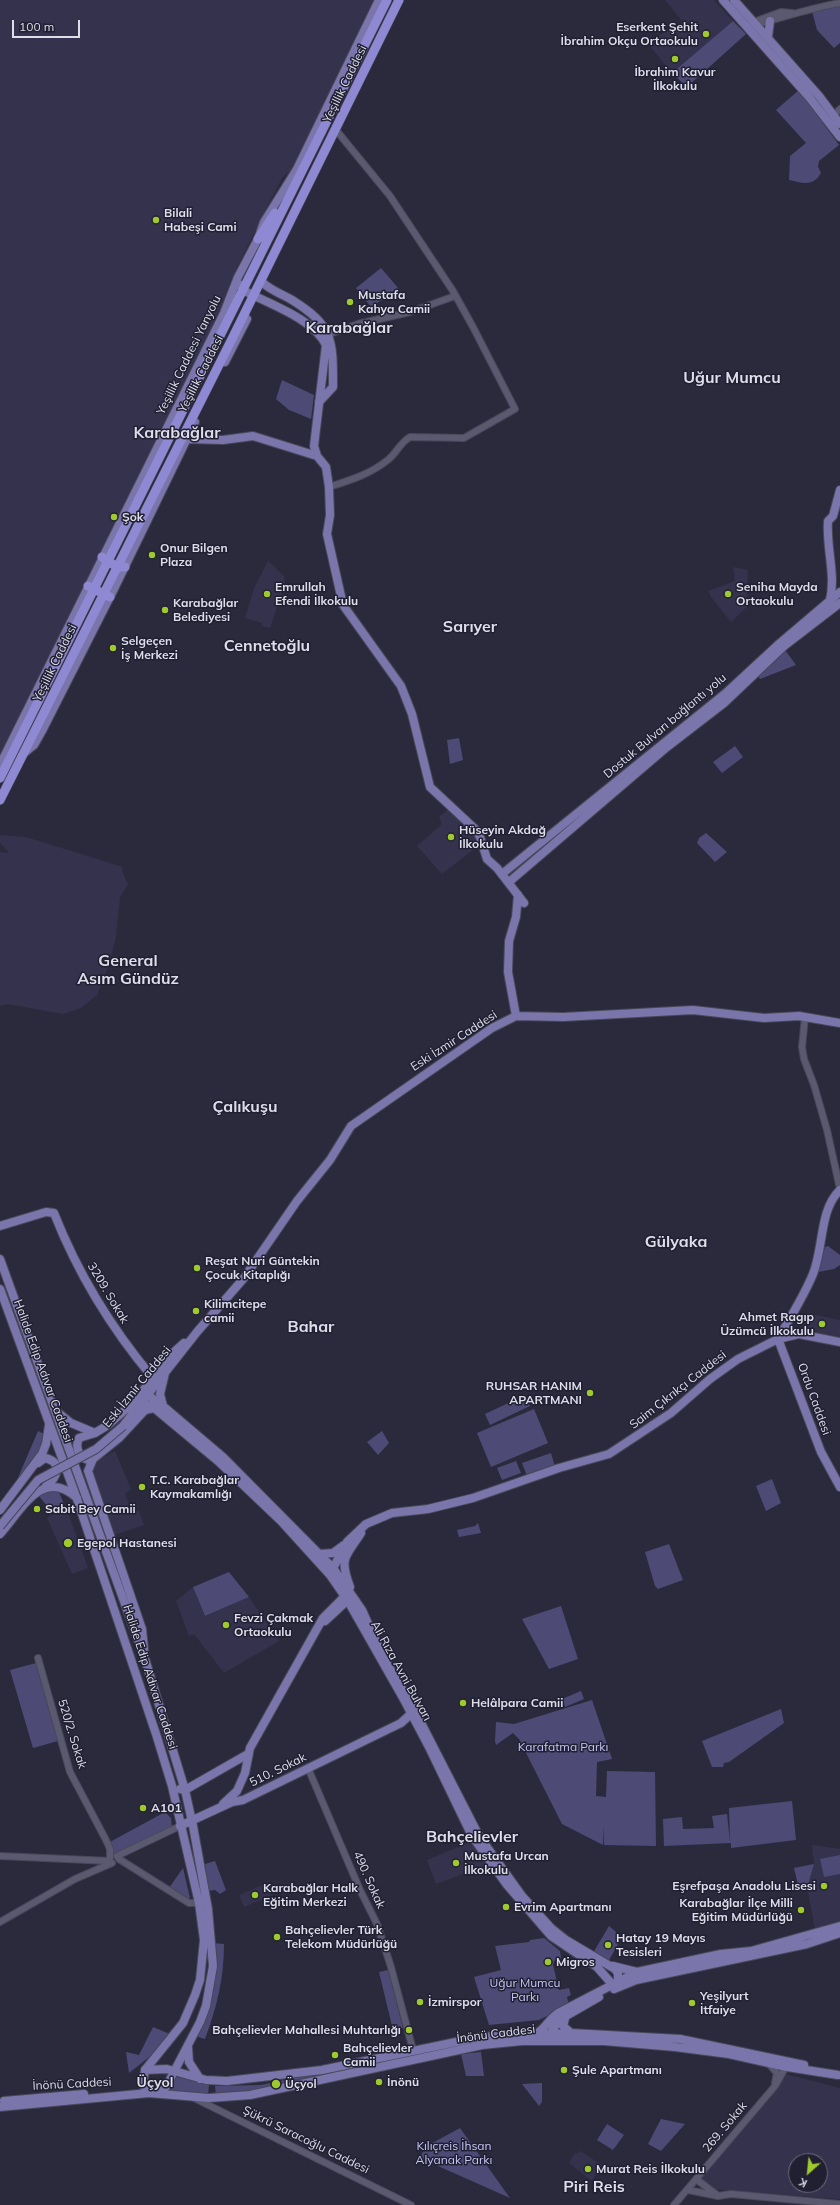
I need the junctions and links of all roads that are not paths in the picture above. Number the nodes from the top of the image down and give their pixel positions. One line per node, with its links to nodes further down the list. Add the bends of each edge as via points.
1 (379, 0): 19 (main road, Yeşillik Caddesi Yanyolu, via 297,169 270,210)
2 (387, 0): 18 (highway, Yeşillik Caddesi)
3 (399, 0): 16 (highway, Yeşillik Caddesi)
4 (723, 0): 11 (main road)
5 (734, 0): 10 (main road)
6 (820, 3): 7 (street); 8 (street)
7 (840, 3)
8 (792, 13): 9 (street); 10 (street, via 781,12)
9 (770, 21): 10 (street); 12 (main road)
10 (755, 22): 11 (street); 12 (main road)
11 (747, 26): 17 (main road)
12 (768, 37): 14 (main road)
13 (840, 109): 14 (street)
14 (833, 116): 15 (main road)
15 (840, 124)
16 (336, 130): 21 (highway, Yeşillik Caddesi); 24 (street, via 390,196)
17 (840, 137)
18 (289, 195): 19 (highway); 22 (highway, Yeşillik Caddesi)
19 (258, 238): 20 (main road, Yeşillik Caddesi Yanyolu)
20 (238, 277): 22 (main road); 25 (main road, Yeşillik Caddesi Yanyolu)
21 (263, 280): 23 (highway, Yeşillik Caddesi); 27 (main road, via 269,288 293,300 316,317)
22 (243, 290): 23 (main road); 25 (highway, Yeşillik Caddesi)
23 (255, 296): 26 (highway, Yeşillik Caddesi); 27 (main road, via 292,314)
24 (455, 296): 27 (street); 31 (street, via 474,327 515,408 464,438 410,437 377,468)
25 (235, 298): 26 (highway, via 246,303); 34 (highway, Yeşillik Caddesi)
26 (248, 311): 29 (main road); 35 (highway, Yeşillik Caddesi)
27 (326, 336): 28 (main road); 28 (main road, via 333,350 333,387)
28 (319, 402): 30 (main road, via 314,446)
29 (187, 439): 30 (main road, via 224,440 253,436); 35 (main road)
30 (317, 456): 31 (main road, via 326,467)
31 (329, 487): 45 (main road, via 330,515 327,534 343,605 401,686 412,714 430,786 474,829 487,859)
32 (840, 490): 33 (main road)
33 (837, 516): 39 (main road, via 828,522 826,536 833,585)
34 (105, 560): 35 (highway); 36 (highway, Yeşillik Caddesi)
35 (121, 567): 38 (highway, Yeşillik Caddesi)
36 (91, 588): 38 (highway); 42 (main road); 43 (highway, Yeşillik Caddesi)
37 (840, 592): 39 (main road, Dostuk Bulvarı bağlantı yolu)
38 (107, 596): 44 (highway, Yeşillik Caddesi)
39 (830, 599): 41 (main road); 45 (main road, Dostuk Bulvarı bağlantı yolu, via 727,692)
40 (840, 603): 41 (main road, Dostuk Bulvarı bağlantı yolu)
41 (828, 610): 46 (main road, Dostuk Bulvarı bağlantı yolu, via 784,646 724,703 672,743)
42 (0, 765)
43 (0, 778)
44 (0, 800)
45 (502, 874): 46 (main road)
46 (509, 882): 47 (main road)
47 (518, 895): 48 (main road); 49 (main road, via 516,917 509,941 508,972)
48 (524, 903)
49 (516, 1016): 50 (main road, Eski İzmir Caddesi, via 563,1017 693,1010 764,1018); 56 (main road, Eski İzmir Caddesi, via 457,1050 351,1126 330,1160 297,1201 244,1278)
50 (804, 1017): 51 (main road, Eski İzmir Caddesi); 52 (street, via 804,1059 814,1085)
51 (840, 1024)
52 (840, 1189): 57 (main road, via 828,1207 814,1273)
53 (0, 1226): 60 (main road, 3209. Sokak, via 46,1212 54,1213 93,1295 127,1347)
54 (0, 1259): 65 (main road, Halide Edip Adıvar Caddesi)
55 (0, 1289): 66 (main road, Halide Edip Adıvar Caddesi)
56 (197, 1332): 59 (main road, Eski İzmir Caddesi); 60 (main road, Eski İzmir Caddesi, via 174,1352)
57 (778, 1339): 58 (main road, Saim Çıkrıkçı Caddesi, via 799,1334); 77 (main road, Ordu Caddesi, via 821,1452); 83 (main road, Saim Çıkrıkçı Caddesi, via 738,1359 671,1413 609,1454 559,1468 473,1498 428,1509 392,1513)
58 (840, 1342)
59 (165, 1373): 61 (main road, Eski İzmir Caddesi); 63 (main road)
60 (153, 1378): 62 (main road, Eski İzmir Caddesi)
61 (148, 1395): 62 (main road); 63 (main road, Ali Rıza Avni Bulvarı); 64 (main road, Eski İzmir Caddesi)
62 (137, 1398): 67 (main road, Eski İzmir Caddesi); 68 (main road, via 108,1425)
63 (158, 1407): 64 (main road, via 146,1404); 72 (main road, via 145,1410 119,1438); 88 (main road, Ali Rıza Avni Bulvarı, via 223,1457); 90 (main road, Ali Rıza Avni Bulvarı)
64 (137, 1408): 67 (main road, Eski İzmir Caddesi)
65 (55, 1411): 68 (main road, via 71,1423); 70 (main road, Halide Edip Adıvar Caddesi)
66 (48, 1420): 71 (main road, Halide Edip Adıvar Caddesi); 73 (main road, via 46,1444)
67 (121, 1424): 82 (main road, Eski İzmir Caddesi, via 98,1441 35,1477); 84 (main road, Eski İzmir Caddesi, bridge, via 96,1448 38,1480)
68 (95, 1433): 69 (main road)
69 (80, 1438): 70 (main road); 72 (main road, via 77,1446 81,1456 87,1460)
70 (67, 1442): 71 (main road); 74 (main road, Halide Edip Adıvar Caddesi)
71 (60, 1452): 78 (main road, Halide Edip Adıvar Caddesi)
72 (93, 1459): 85 (main road, via 88,1465 89,1477)
73 (34, 1467): 75 (main road, via 45,1458 54,1463 57,1474); 80 (main road)
74 (79, 1480): 78 (main road); 81 (main road, Halide Edip Adıvar Caddesi)
75 (46, 1486): 76 (main road); 86 (main road, via 29,1499)
76 (56, 1487): 78 (main road); 79 (main road)
77 (840, 1487)
78 (74, 1488): 79 (main road, Halide Edip Adıvar Caddesi)
79 (78, 1499): 93 (main road, Halide Edip Adıvar Caddesi, via 89,1539)
80 (0, 1510)
81 (91, 1514): 85 (main road); 92 (main road, Halide Edip Adıvar Caddesi)
82 (0, 1519)
83 (366, 1524): 87 (main road, Saim Çıkrıkçı Caddesi); 89 (main road)
84 (0, 1526)
85 (109, 1533): 92 (main road)
86 (0, 1534)
87 (348, 1542): 88 (main road, via 333,1553); 90 (main road, Saim Çıkrıkçı Caddesi)
88 (320, 1554): 90 (main road, Ali Rıza Avni Bulvarı)
89 (344, 1559): 90 (main road); 91 (main road)
90 (333, 1572): 91 (main road, Ali Rıza Avni Bulvarı)
91 (348, 1597): 95 (main road, Ali Rıza Avni Bulvarı); 99 (main road, via 329,1610 267,1716)
92 (132, 1614): 93 (main road); 104 (main road, Halide Edip Adıvar Caddesi)
93 (118, 1618): 100 (main road, Halide Edip Adıvar Caddesi)
94 (38, 1658): 112 (street, 520/2. Sokak, via 70,1772 106,1840)
95 (412, 1712): 96 (main road, 510. Sokak); 97 (main road, Ali Rıza Avni Bulvarı); 98 (main road, 510. Sokak); 117 (main road, Ali Rıza Avni Bulvarı, via 479,1836 522,1896 551,1928 566,1940)
96 (401, 1722): 97 (main road); 98 (main road, 510. Sokak)
97 (416, 1724): 119 (main road, Ali Rıza Avni Bulvarı, via 472,1836 507,1885 551,1936 602,1970)
98 (384, 1730): 102 (main road, 510. Sokak)
99 (248, 1754): 101 (main road); 103 (main road)
100 (164, 1761): 104 (main road, via 178,1788); 109 (main road, Halide Edip Adıvar Caddesi)
101 (232, 1765): 103 (main road, via 238,1765); 104 (main road)
102 (308, 1768): 106 (main road, 510. Sokak); 126 (street, 490. Sokak, via 377,1924 391,1966)
103 (245, 1773): 105 (main road)
104 (185, 1790): 108 (main road)
105 (237, 1791): 106 (main road); 107 (main road)
106 (243, 1800): 107 (main road, 510. Sokak)
107 (219, 1808): 108 (main road, 510. Sokak)
108 (192, 1820): 109 (main road, 510. Sokak); 125 (main road, via 208,1909 213,1966 206,2006)
109 (180, 1826): 111 (street); 113 (main road, Halide Edip Adıvar Caddesi)
110 (0, 1856): 112 (street)
111 (118, 1858): 112 (street, via 116,1863); 113 (street, via 189,1904)
112 (111, 1860): 114 (street)
113 (199, 1903): 129 (main road, Halide Edip Adıvar Caddesi, via 204,1940 202,1967 195,1995 183,2023)
114 (0, 1922)
115 (840, 1926): 118 (main road, via 751,1951 720,1954)
116 (840, 1933): 119 (main road, via 807,1944)
117 (611, 1965): 118 (main road, Ali Rıza Avni Bulvarı); 119 (main road, via 618,1973)
118 (637, 1972): 119 (main road)
119 (613, 1984): 120 (main road); 121 (main road, via 558,2012)
120 (566, 2015): 122 (main road, via 562,2026); 124 (main road, via 554,2025)
121 (546, 2025): 123 (main road); 124 (main road)
122 (571, 2033): 124 (main road, İnönü Caddesi); 128 (main road, İnönü Caddesi, via 680,2039)
123 (535, 2034): 124 (main road, İnönü Caddesi); 126 (main road, İnönü Caddesi, via 480,2037)
124 (547, 2036): 127 (main road, İnönü Caddesi, via 675,2047); 136 (main road, İnönü Caddesi, via 482,2045 250,2095 209,2098)
125 (188, 2046): 130 (main road); 132 (main road, via 189,2062)
126 (412, 2050): 132 (main road, İnönü Caddesi, via 289,2075 227,2081)
127 (768, 2062): 128 (main road, İnönü Caddesi); 133 (street, via 777,2073)
128 (788, 2064): 131 (main road, İnönü Caddesi); 133 (street, 269. Sokak)
129 (145, 2070): 130 (main road, İnönü Caddesi); 134 (main road, via 142,2081)
130 (174, 2070): 132 (main road, İnönü Caddesi); 135 (main road, via 165,2089)
131 (839, 2075)
132 (200, 2079)
133 (775, 2086): 139 (street, 269. Sokak)
134 (147, 2091): 135 (main road, İnönü Caddesi); 137 (main road, İnönü Caddesi, via 78,2094); 138 (main road)
135 (159, 2093): 136 (main road, İnönü Caddesi)
136 (190, 2096): 143 (street, Şükrü Saracoğlu Caddesi)
137 (0, 2102)
138 (0, 2107)
139 (696, 2179): 140 (street, 269. Sokak); 141 (street)
140 (688, 2190): 141 (street); 144 (street, 269. Sokak)
141 (718, 2196): 142 (street, via 731,2194)
142 (840, 2204)
143 (411, 2205)
144 (674, 2205)

